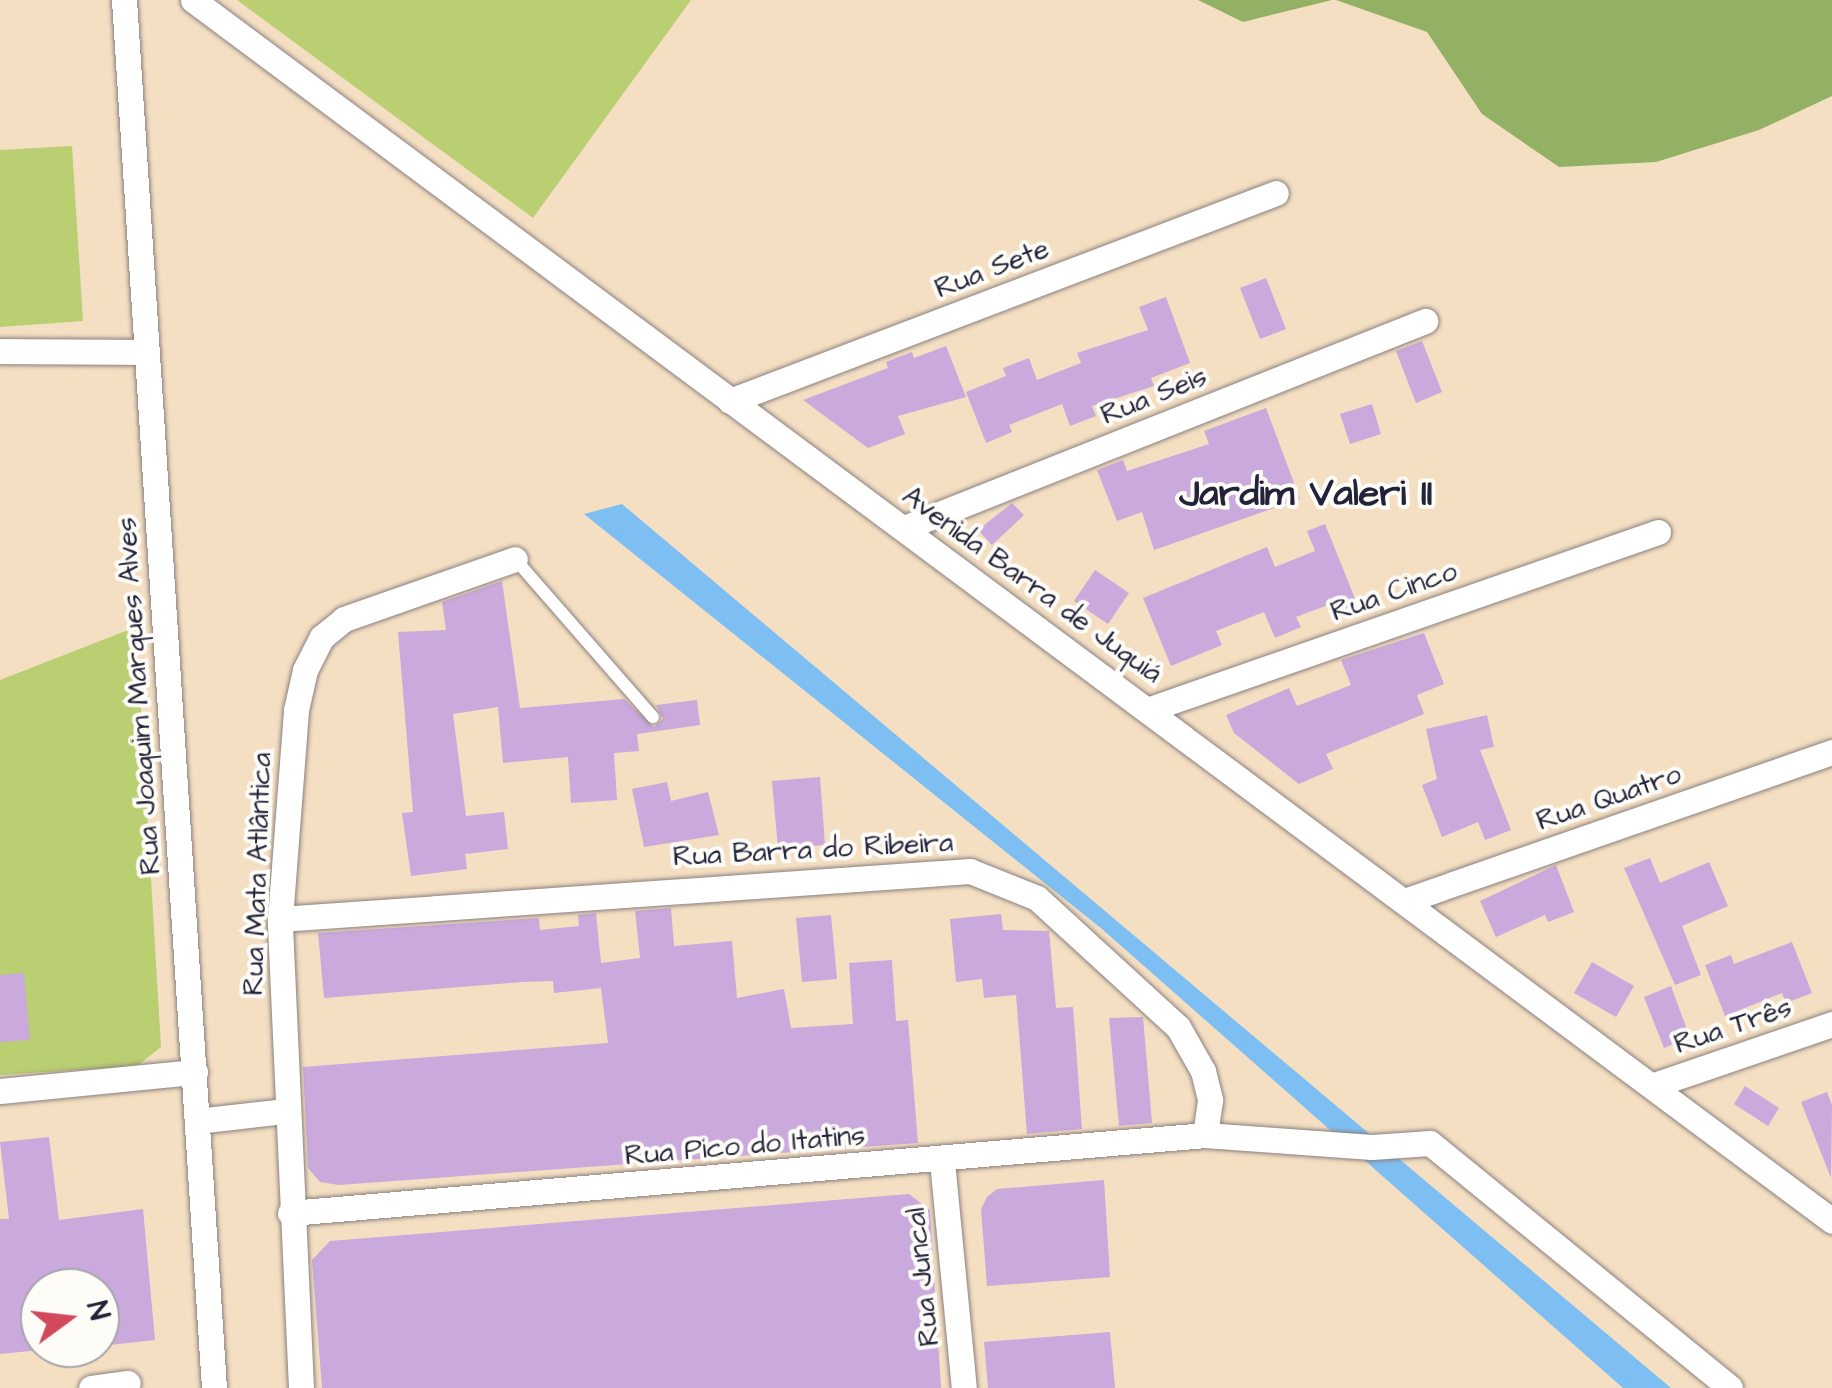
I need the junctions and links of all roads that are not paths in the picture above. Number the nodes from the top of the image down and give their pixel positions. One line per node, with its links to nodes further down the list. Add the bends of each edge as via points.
1 (124, 0): 6 (street, Rua Joaquim Marques Alves)
2 (194, 0): 7 (street, Avenida Barra de Juquiá)
3 (1276, 192): 7 (street, Rua Sete)
4 (1425, 320): 8 (street, Rua Seis)
5 (0, 351): 6 (street)
6 (144, 352): 17 (street, Rua Joaquim Marques Alves)
7 (730, 401): 8 (street, Avenida Barra de Juquiá)
8 (904, 528): 11 (street, Avenida Barra de Juquiá)
9 (1658, 532): 11 (street, Rua Cinco)
10 (515, 559): 12 (lane); 15 (street, Rua Mata Atlântica, via 372,606 322,637 296,710)
11 (1150, 709): 14 (street, Avenida Barra de Juquiá)
12 (653, 717)
13 (1832, 752): 14 (street, Rua Quatro)
14 (1407, 900): 18 (street, Avenida Barra de Juquiá)
15 (280, 920): 20 (street, Rua Mata Atlântica); 22 (street, Rua Barra do Ribeira, via 970,871 1038,898 1178,1028 1203,1071 1210,1100)
16 (1832, 1024): 18 (street, Rua Três)
17 (195, 1072): 19 (street); 21 (street, Rua Joaquim Marques Alves)
18 (1654, 1085): 25 (street, Avenida Barra de Juquiá)
19 (0, 1091)
20 (285, 1112): 21 (street); 24 (street, Rua Mata Atlântica)
21 (197, 1121): 28 (street, Rua Joaquim Marques Alves)
22 (1204, 1134): 23 (street, Rua Pico do Itatins); 31 (street, Rua Pico do Itatins, via 1372,1147 1430,1143)
23 (942, 1161): 24 (street, Rua Pico do Itatins); 30 (street, Rua Juncal)
24 (290, 1214): 29 (street, Rua Mata Atlântica)
25 (1832, 1221)
26 (128, 1383): 27 (street)
27 (91, 1388)
28 (214, 1388)
29 (301, 1388)
30 (964, 1388)
31 (1730, 1388)

